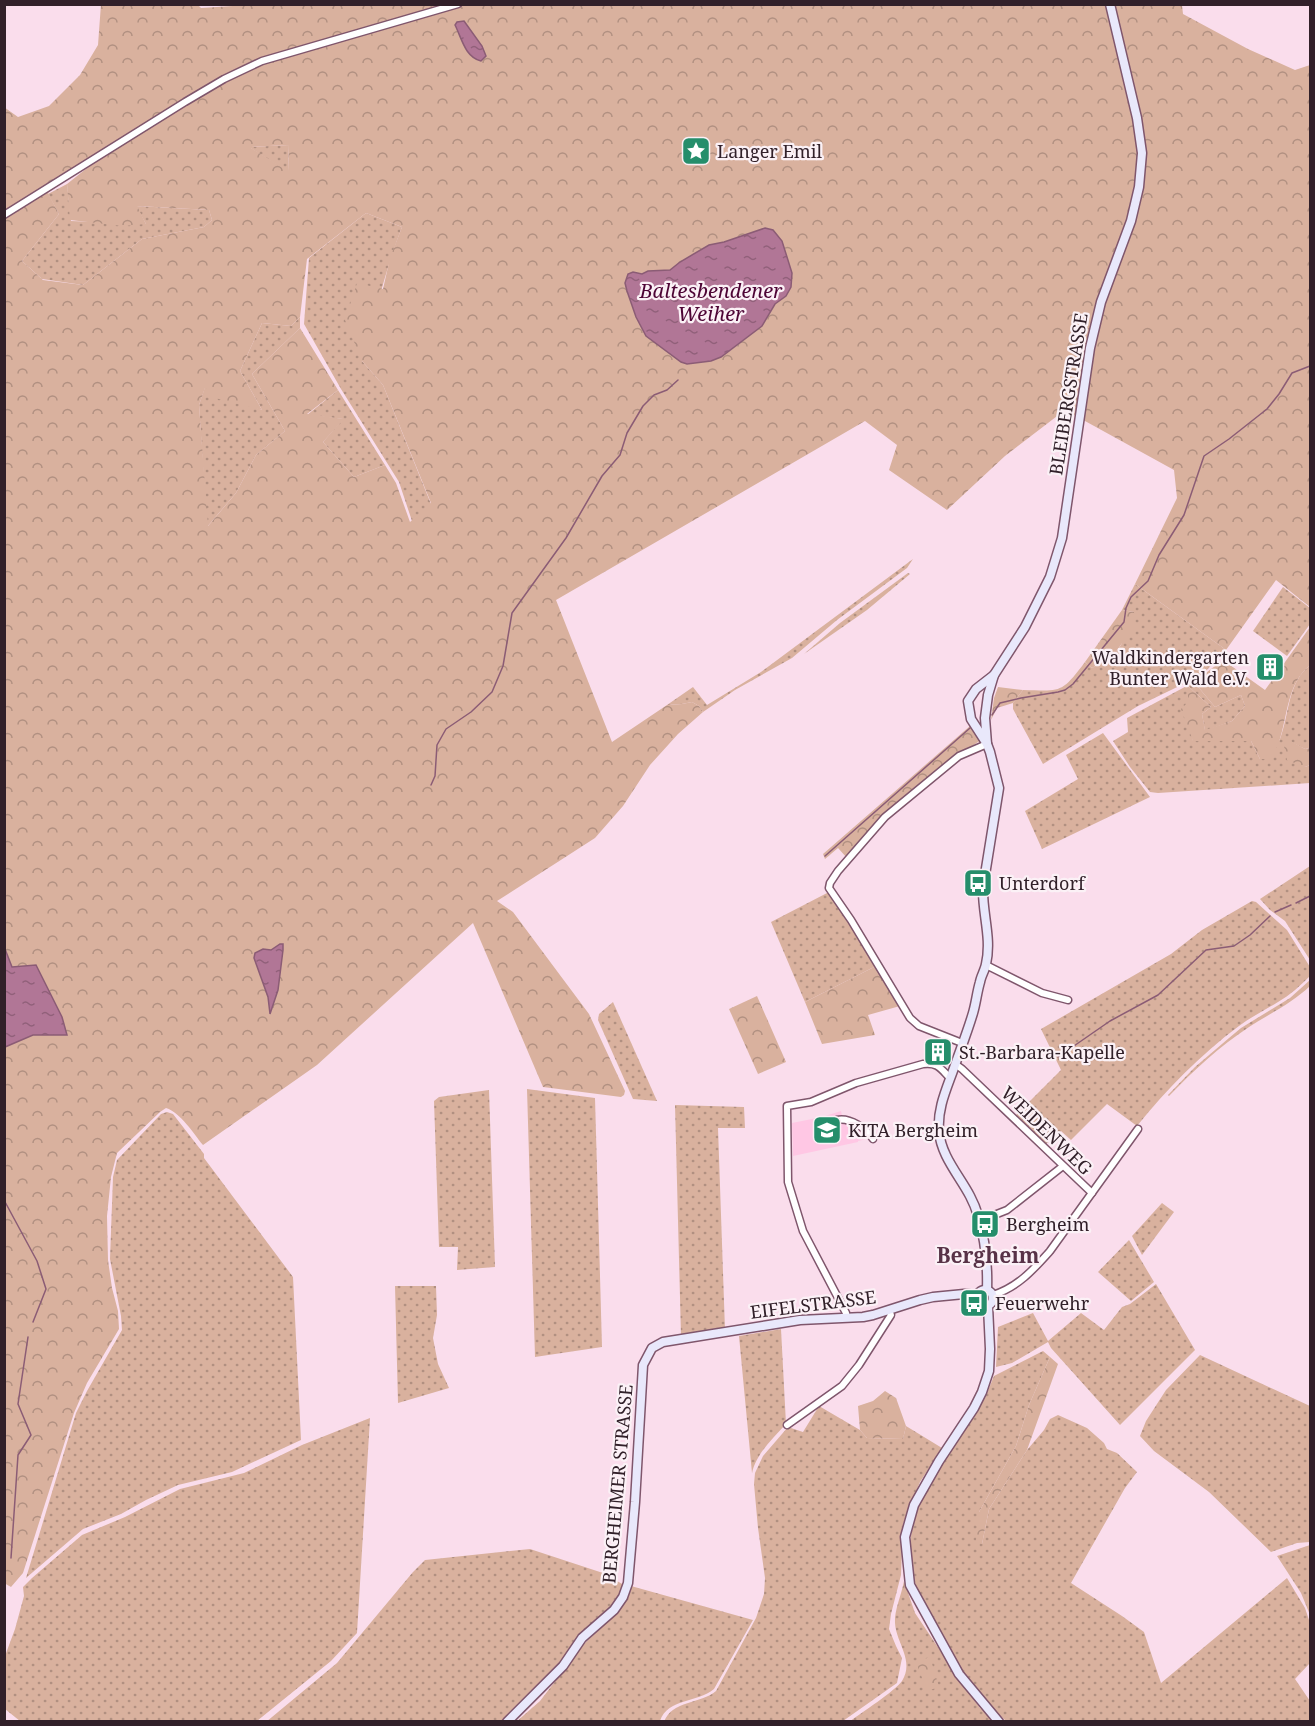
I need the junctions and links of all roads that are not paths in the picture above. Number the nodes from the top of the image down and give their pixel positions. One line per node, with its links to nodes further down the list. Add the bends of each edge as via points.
1 (458, 4): 3 (street, via 262,61 185,102)
2 (1110, 4): 4 (street, BLEIBERGSTRASSE, via 1137,118 1142,153 1139,187 1090,348 1062,538 1050,577 1025,627)
3 (4, 215)
4 (994, 675): 5 (street, BLEIBERGSTRASSE); 6 (street, BLEIBERGSTRASSE)
5 (982, 684): 6 (street); 8 (street, BLEIBERGSTRASSE, via 968,700)
6 (988, 695): 7 (street, BLEIBERGSTRASSE)
7 (985, 718): 8 (street, via 978,722); 9 (street, BLEIBERGSTRASSE)
8 (971, 719): 9 (street)
9 (987, 744): 10 (street, via 999,788 982,900 988,945); 12 (street, via 960,756 885,817 838,871 829,888 910,1018 919,1026)
10 (986, 965): 11 (street, via 1042,993); 12 (street)
11 (1068, 1000)
12 (962, 1043): 13 (street)
13 (955, 1064): 14 (street); 18 (street, WEIDENWEG)
14 (950, 1078): 20 (street, via 942,1100 939,1133); 25 (street, via 938,1066 923,1064 856,1083 811,1102 787,1106 788,1182 803,1231)
15 (835, 1125): 17 (street, via 837,1120 851,1121)
16 (1138, 1129): 19 (street)
17 (873, 1139)
18 (1063, 1166): 19 (street, WEIDENWEG); 20 (street, via 1007,1210)
19 (1092, 1193): 21 (street, via 1029,1274 1010,1288)
20 (979, 1221): 21 (street)
21 (989, 1289): 22 (street); 23 (street, via 993,1302)
22 (978, 1295): 23 (street, via 980,1305); 24 (street, EIFELSTRASSE, via 933,1297)
23 (988, 1306): 29 (street, via 989,1371 982,1392 914,1504 905,1537 910,1585 959,1674)
24 (889, 1310): 25 (street, EIFELSTRASSE); 27 (street, via 891,1315 842,1386)
25 (847, 1318): 26 (street, EIFELSTRASSE, via 800,1320 663,1342)
26 (652, 1348): 28 (street, BERGHEIMER STRASSE, via 643,1365 635,1502 628,1583 623,1597)
27 (788, 1425)
28 (507, 1722)
29 (999, 1722)

